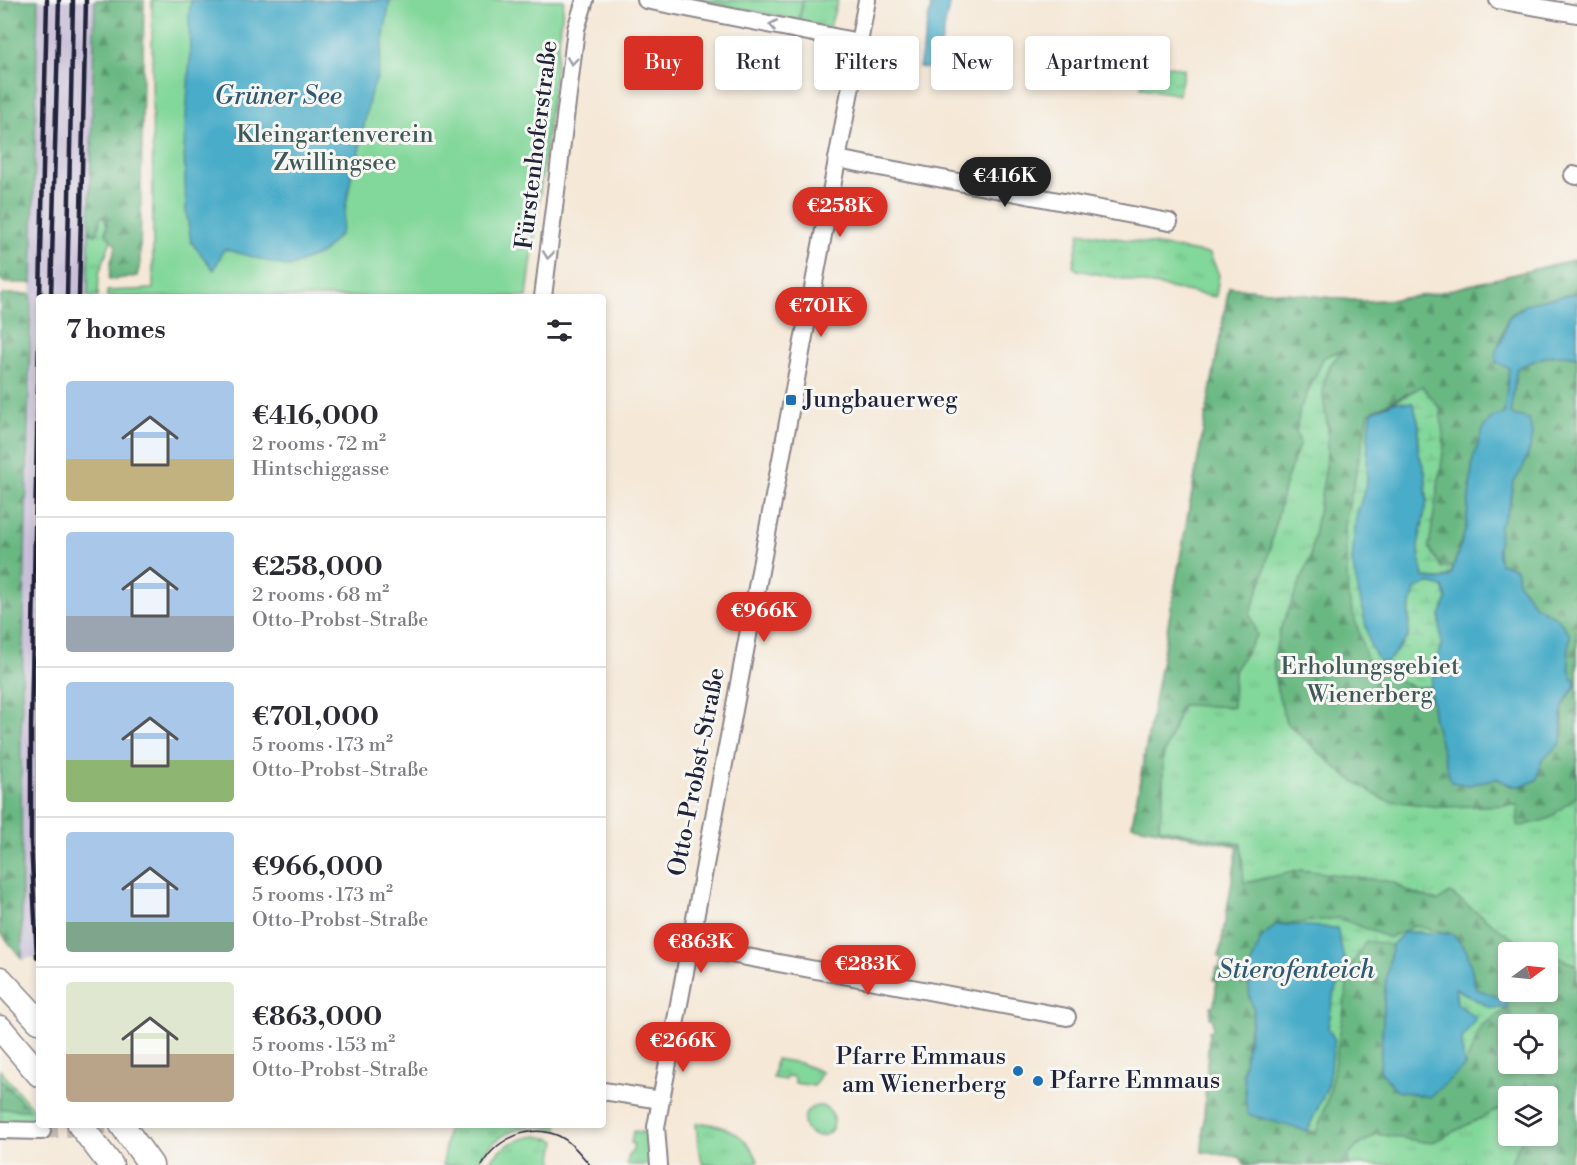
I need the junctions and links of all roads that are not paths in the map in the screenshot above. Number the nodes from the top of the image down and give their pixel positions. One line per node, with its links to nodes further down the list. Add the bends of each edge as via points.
1 (585, 0): 11 (street, Fürstenhoferstraße, one-way to 11, via 575,40)
2 (646, 0): 6 (street, one-way to 2)
3 (867, 0): 7 (street, Otto-Probst-Straße)
4 (1498, 0): 5 (street)
5 (1577, 15)
6 (829, 36)
7 (860, 36)
8 (850, 90): 9 (street, Otto-Probst-Straße)
9 (837, 159): 10 (street); 12 (street, Otto-Probst-Straße)
10 (1169, 222)
11 (543, 294)
12 (688, 946): 14 (street); 19 (street, Otto-Probst-Straße)
13 (0, 979): 15 (highway)
14 (1067, 1017)
15 (36, 1019)
16 (0, 1028): 17 (highway)
17 (36, 1070)
18 (606, 1091): 19 (street)
19 (661, 1100): 26 (street, Otto-Probst-Straße, via 656,1128)
20 (82, 1128): 24 (highway)
21 (124, 1128): 25 (highway)
22 (0, 1130): 23 (street)
23 (42, 1131)
24 (111, 1165)
25 (151, 1165)
26 (659, 1165)

